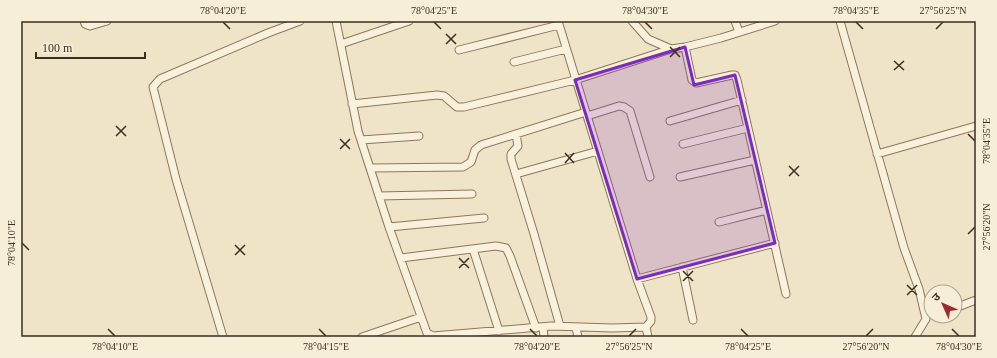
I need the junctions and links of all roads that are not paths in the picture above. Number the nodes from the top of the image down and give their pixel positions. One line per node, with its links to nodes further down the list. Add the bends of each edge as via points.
1 (84, 21): 2 (street, via 90,26)
2 (107, 21)
3 (300, 21): 61 (street, via 160,79 153,87 176,179)
4 (336, 21): 12 (street)
5 (409, 21): 12 (street)
6 (632, 21): 14 (street, via 648,39)
7 (736, 21): 11 (street)
8 (775, 21): 11 (street)
9 (840, 21): 30 (street)
10 (558, 23): 15 (street); 16 (street)
11 (740, 32): 13 (street)
12 (341, 44): 20 (street)
13 (685, 47): 14 (street); 19 (street, via 694,82 699,84 734,75)
14 (671, 49): 18 (street)
15 (459, 50)
16 (566, 50): 17 (street); 18 (street)
17 (514, 62)
18 (575, 80): 20 (street, via 460,108 444,96 436,95); 21 (street)
19 (742, 100): 22 (street); 24 (street)
20 (352, 104): 27 (street)
21 (586, 114): 25 (street); 29 (street); 34 (street, via 620,106 630,111)
22 (670, 121)
23 (976, 126): 30 (street)
24 (748, 128): 28 (street); 31 (street)
25 (516, 134): 32 (street, via 478,146 471,162 463,167); 33 (street, via 518,146 511,156)
26 (419, 136): 27 (street)
27 (361, 140): 32 (street)
28 (683, 144)
29 (598, 151): 33 (street); 46 (street)
30 (877, 154): 50 (street)
31 (756, 160): 35 (street); 38 (street)
32 (370, 168): 37 (street)
33 (516, 174): 54 (street)
34 (650, 177)
35 (680, 177)
36 (472, 194): 37 (street)
37 (379, 196): 41 (street)
38 (767, 210): 40 (street); 42 (street)
39 (484, 218): 41 (street)
40 (719, 222)
41 (389, 227): 44 (street)
42 (775, 242): 45 (street); 47 (street)
43 (473, 249): 44 (street); 55 (street, via 502,246 508,250); 59 (street)
44 (401, 258): 51 (street)
45 (682, 267): 46 (street); 52 (street)
46 (637, 279): 56 (street, via 651,317)
47 (786, 294)
48 (976, 300): 49 (street)
49 (963, 305)
50 (923, 306)
51 (421, 317): 60 (street, via 430,335); 62 (street)
52 (693, 320)
53 (923, 324): 67 (street)
54 (560, 326): 55 (street); 57 (street)
55 (539, 327): 59 (street); 63 (street)
56 (646, 327): 58 (street); 66 (street)
57 (576, 328): 58 (street); 64 (street)
58 (612, 328): 65 (street)
59 (503, 333): 60 (street)
60 (472, 335)
61 (223, 337)
62 (362, 337)
63 (544, 337)
64 (578, 337)
65 (614, 337)
66 (648, 337)
67 (915, 337)

